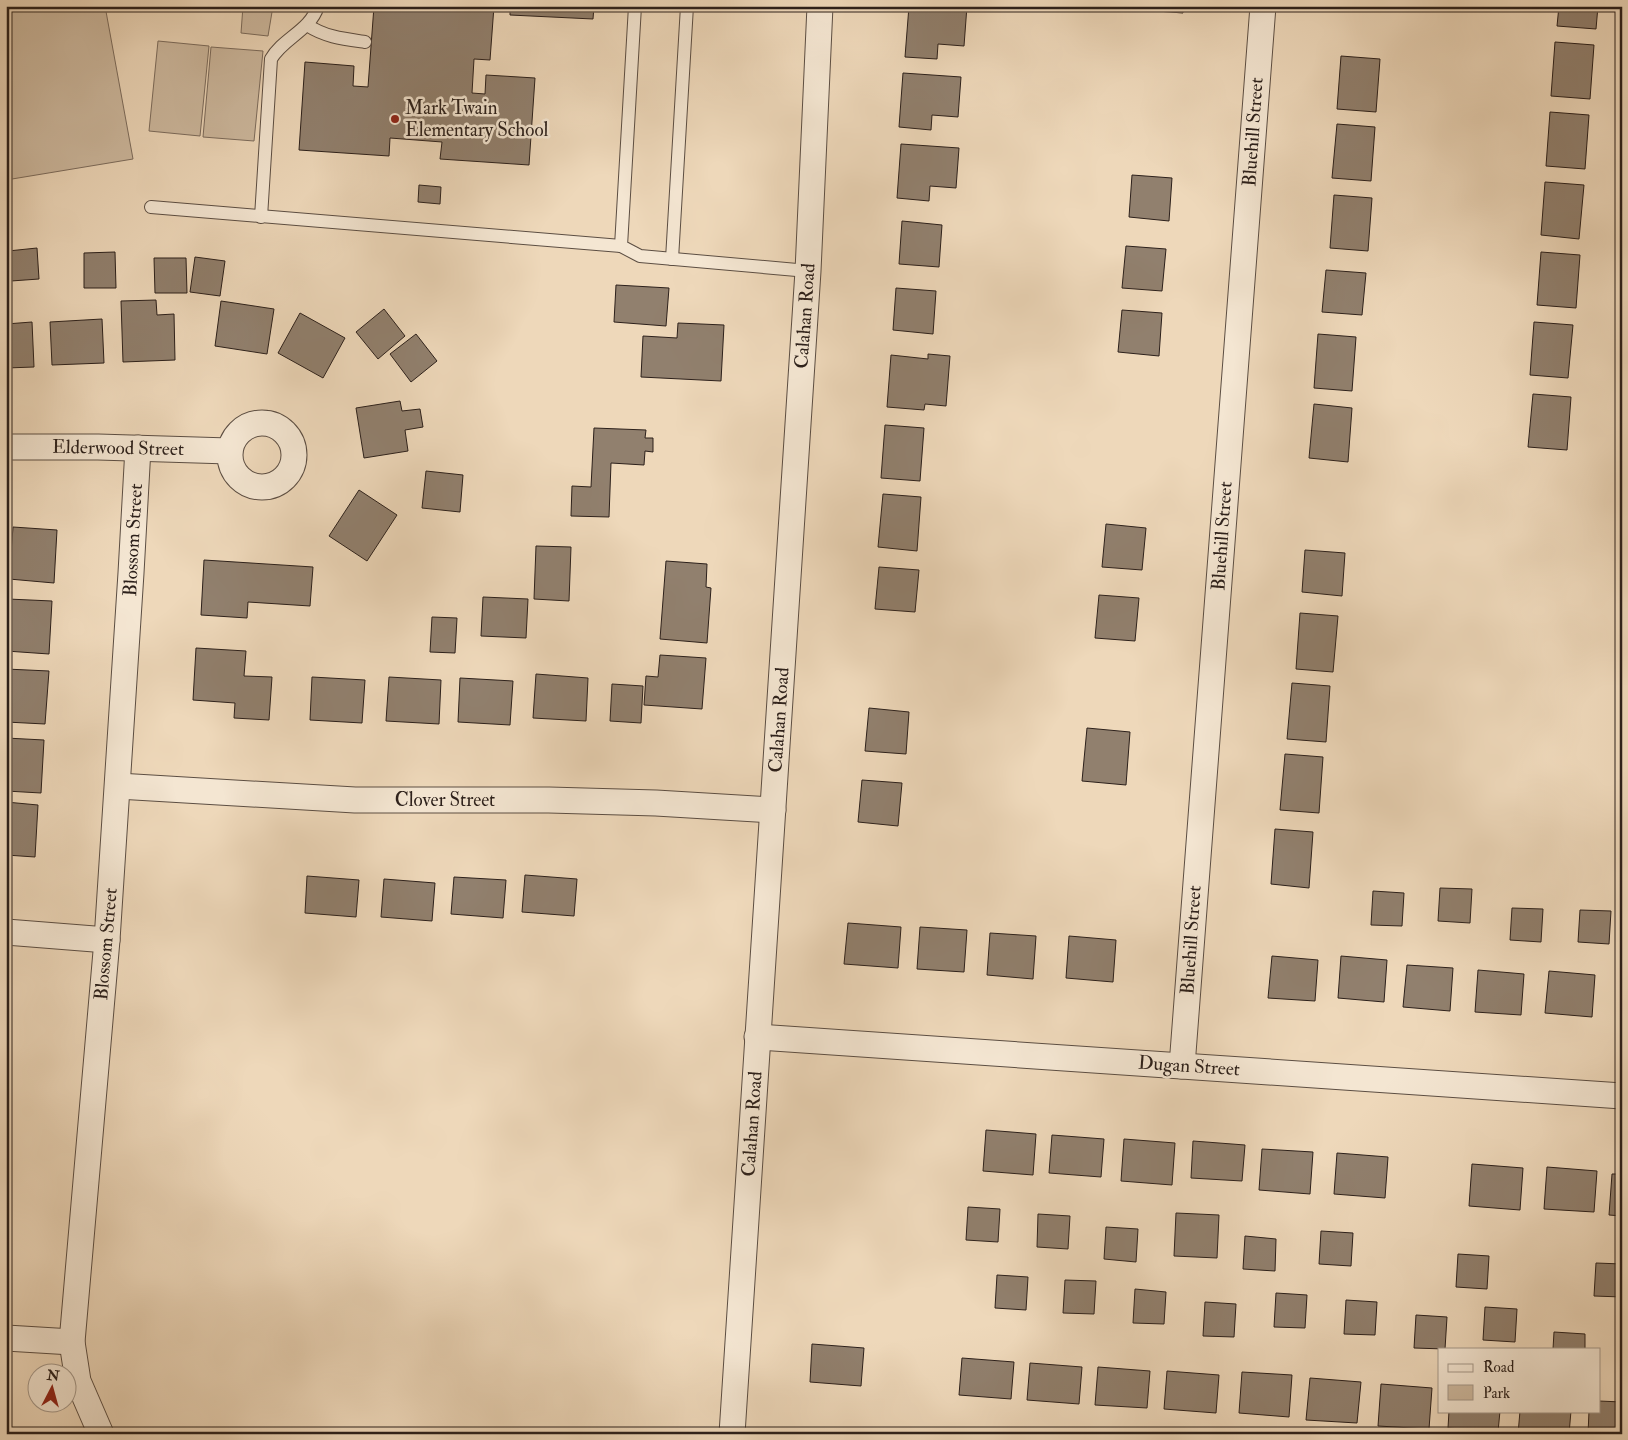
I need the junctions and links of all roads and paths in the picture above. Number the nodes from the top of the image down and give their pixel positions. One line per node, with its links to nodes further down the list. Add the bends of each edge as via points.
1 (318, 6): 6 (lane)
2 (635, 6): 10 (lane)
3 (687, 6): 11 (lane)
4 (820, 6): 12 (street, Calahan Road)
5 (1263, 6): 21 (street, Bluehill Street)
6 (307, 25): 7 (lane, via 336,38); 9 (lane, via 271,59)
7 (365, 42)
8 (152, 207): 9 (lane)
9 (261, 217): 10 (lane)
10 (621, 246): 11 (lane, via 640,256)
11 (672, 259): 12 (lane)
12 (808, 271): 17 (street, Calahan Road)
13 (6, 447): 14 (street, Elderwood Street)
14 (138, 448): 15 (street, Elderwood Street); 16 (street, Blossom Street)
15 (229, 451)
16 (118, 786): 17 (street, Clover Street, via 355,800 549,800); 19 (street, Blossom Street)
17 (773, 810): 20 (street, Calahan Road)
18 (6, 932): 19 (street)
19 (107, 940): 24 (street, Blossom Street)
20 (757, 1037): 21 (street, Dugan Street); 26 (street, Calahan Road)
21 (1182, 1066): 22 (street, Dugan Street)
22 (1622, 1096)
23 (6, 1338): 24 (street)
24 (72, 1342): 25 (street, Blossom Street, via 78,1381)
25 (101, 1434)
26 (732, 1434)

